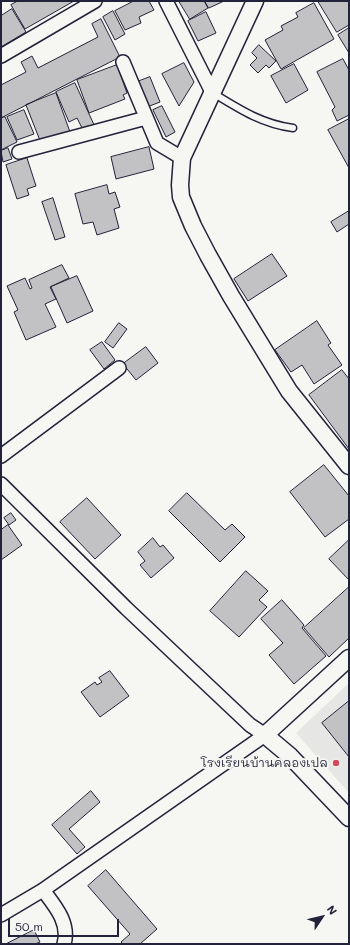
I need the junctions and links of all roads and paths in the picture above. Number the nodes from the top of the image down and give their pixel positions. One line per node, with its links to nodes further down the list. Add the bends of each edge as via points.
1 (95, 1): 4 (street)
2 (166, 1): 6 (street)
3 (255, 1): 6 (street)
4 (1, 56)
5 (123, 62): 7 (street)
6 (212, 92): 8 (lane, via 260,120); 10 (street)
7 (146, 118): 9 (street); 10 (street, via 157,143)
8 (293, 128)
9 (19, 152)
10 (182, 158): 13 (street, via 181,198 208,255 289,391)
11 (119, 368): 12 (street)
12 (1, 456)
13 (349, 466)
14 (1, 484): 16 (street, via 131,613 250,725)
15 (349, 658): 16 (street)
16 (264, 735): 17 (street, via 312,777); 18 (street)
17 (349, 818)
18 (43, 890): 19 (street); 20 (street, via 63,919)
19 (1, 914)
20 (64, 944)

